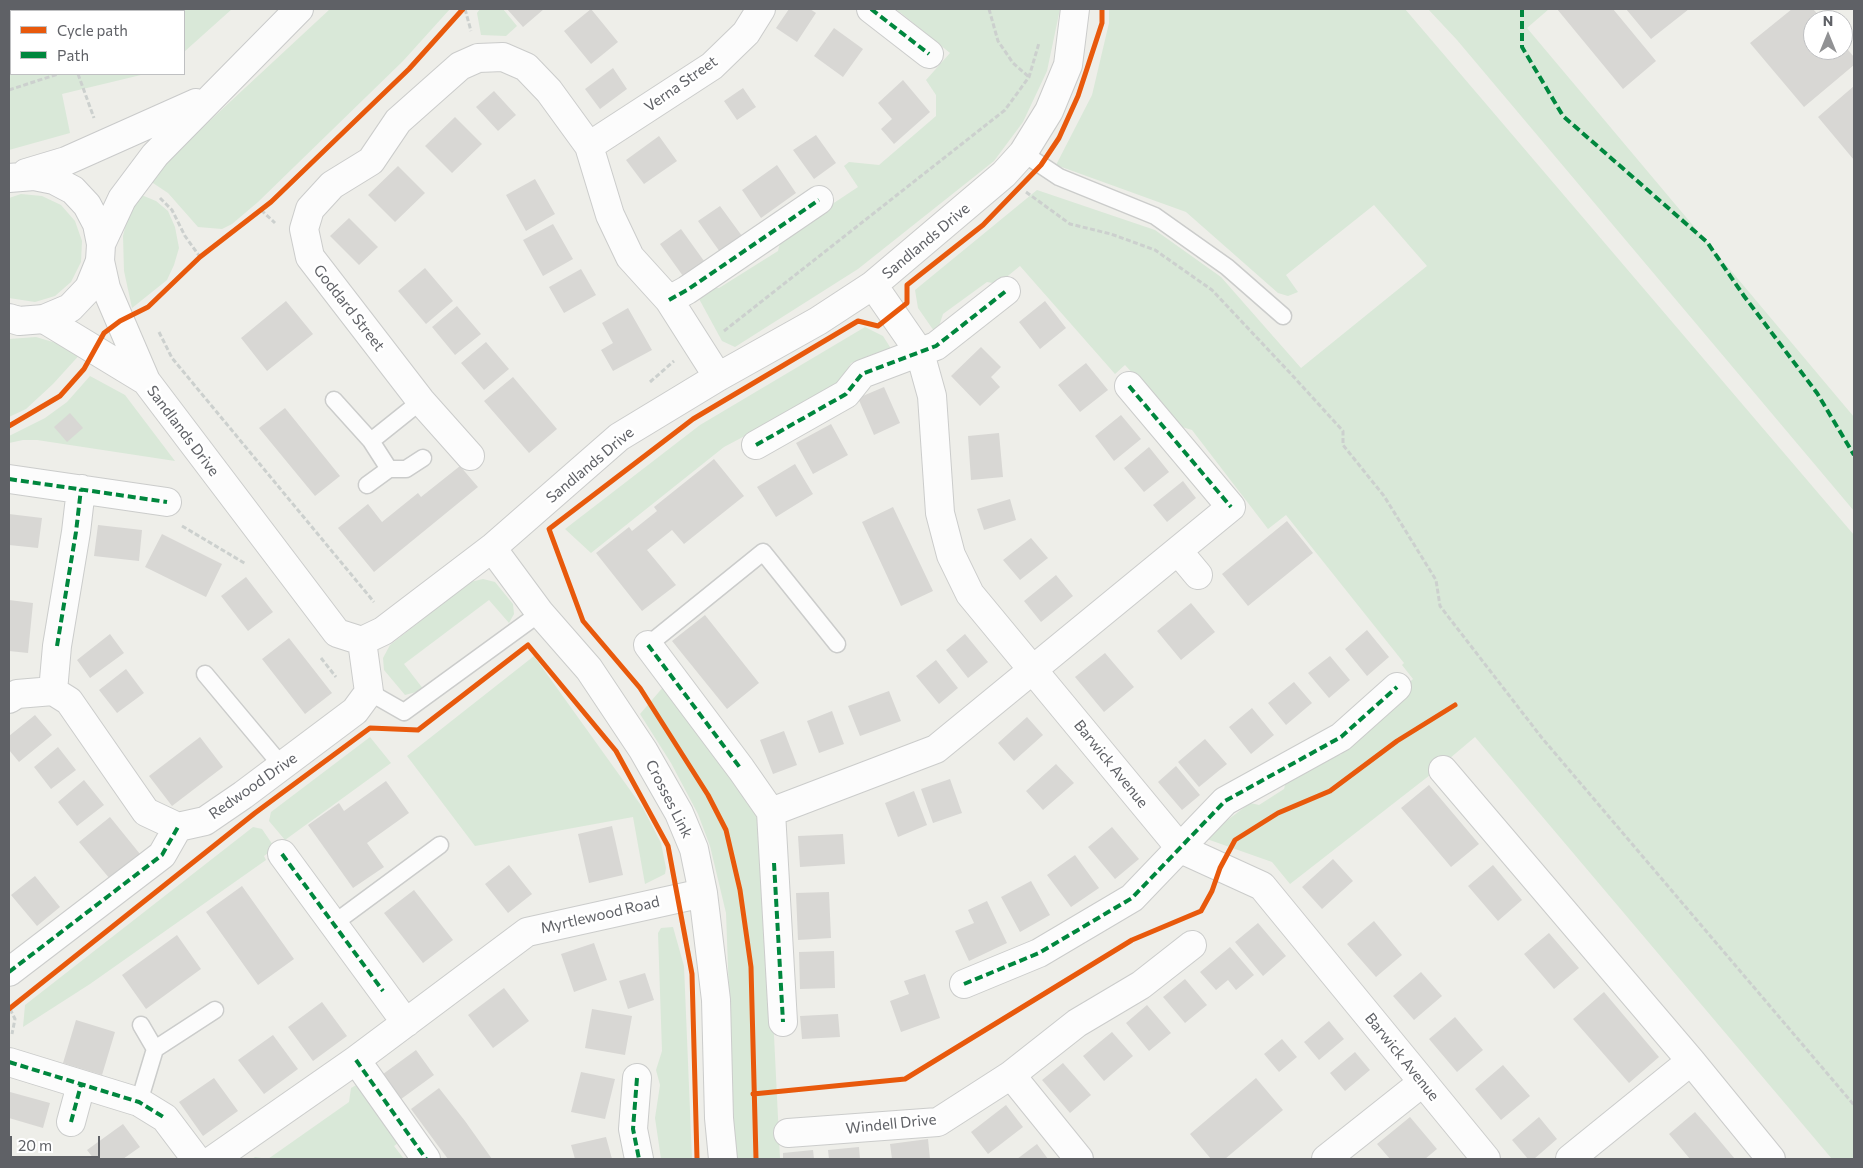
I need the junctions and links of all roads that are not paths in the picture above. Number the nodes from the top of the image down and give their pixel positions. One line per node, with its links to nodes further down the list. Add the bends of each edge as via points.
1 (299, 9): 6 (street)
2 (761, 9): 7 (street, Verna Street, via 746,33 712,66)
3 (871, 9): 5 (street)
4 (1075, 9): 8 (street, Sandlands Drive, via 1068,65)
5 (929, 54)
6 (209, 98): 9 (street, via 66,161); 11 (street, via 155,155 122,199)
7 (589, 146): 14 (street, Goddard Street, via 610,215 630,257); 22 (street, Goddard Street, via 549,91 526,68 503,57 478,58 460,66 398,121 371,161 332,185 310,209 304,229 310,258)
8 (1032, 159): 12 (street, Sandlands Drive, via 998,180); 15 (lane, via 1060,177 1154,216 1227,267)
9 (12, 177): 11 (street, via 34,176 54,180 73,190 87,205 97,224)
10 (819, 200): 14 (street)
11 (100, 253): 16 (street, via 89,288 70,308); 19 (street, via 106,288)
12 (873, 284): 17 (street, Barwick Avenue); 18 (street, Sandlands Drive, via 818,321)
13 (1006, 291): 17 (street, via 936,346)
14 (669, 300): 18 (street, Goddard Street)
15 (1283, 316)
16 (20, 320): 19 (street)
17 (920, 353): 24 (street, via 862,374 846,394); 39 (street, Barwick Avenue, via 932,396 940,513 952,555 970,594)
18 (718, 377): 32 (street, Sandlands Drive, via 619,437)
19 (146, 381): 36 (street, Sandlands Drive, via 337,634)
20 (1129, 386): 33 (street, via 1231,507)
21 (334, 400): 23 (lane)
22 (421, 401): 23 (lane); 25 (street, Goddard Street)
23 (371, 442): 27 (lane)
24 (756, 445)
25 (470, 456)
26 (423, 458): 27 (lane, via 406,468)
27 (389, 469): 29 (lane)
28 (9, 479): 30 (street)
29 (367, 485)
30 (81, 489): 31 (street); 42 (street)
31 (167, 502)
32 (492, 548): 35 (street, Crosses Link); 36 (street, Sandlands Drive, via 383,631)
33 (1178, 551): 34 (street); 39 (street)
34 (1198, 575)
35 (540, 614): 43 (lane, via 404,712); 52 (street, Crosses Link, via 588,669 643,750 679,813 694,849)
36 (362, 641): 43 (street)
37 (837, 644): 38 (lane, via 763,552)
38 (648, 645): 47 (street)
39 (1033, 669): 47 (street, via 936,749); 50 (street, Barwick Avenue)
40 (205, 674): 45 (lane)
41 (1397, 687): 50 (street, via 1341,737 1225,802)
42 (53, 691): 44 (street, via 17,694); 48 (street, via 69,701 146,812)
43 (369, 692): 45 (street, Redwood Drive, via 355,711)
44 (9, 700)
45 (282, 766): 48 (street, Redwood Drive, via 205,820)
46 (1443, 770): 64 (street)
47 (771, 812): 59 (street)
48 (178, 826): 55 (street, via 162,855)
49 (440, 845): 53 (lane)
50 (1181, 849): 56 (street, via 1132,898 1039,953); 67 (street, Barwick Avenue, via 1262,886)
51 (282, 854): 53 (street)
52 (703, 893): 58 (street, Myrtlewood Road, via 527,932); 76 (street, Crosses Link, via 716,1000)
53 (333, 924): 58 (street)
54 (1192, 945): 65 (street, Windell Drive, via 1141,986 1077,1023)
55 (9, 972)
56 (964, 984)
57 (215, 1010): 61 (lane)
58 (406, 1022): 63 (street, Myrtlewood Road)
59 (783, 1022)
60 (141, 1025): 61 (lane)
61 (155, 1049): 69 (lane)
62 (10, 1052): 68 (street)
63 (356, 1060): 73 (street, Myrtlewood Road); 74 (street)
64 (1691, 1061): 80 (street); 81 (street)
65 (1011, 1075): 71 (street, Windell Drive, via 938,1122); 77 (street)
66 (637, 1078): 75 (street, via 633,1129)
67 (1423, 1082): 78 (street); 79 (street, Barwick Avenue)
68 (81, 1085): 69 (street); 70 (street)
69 (139, 1102): 72 (street, via 165,1118)
70 (71, 1122)
71 (788, 1133)
72 (196, 1159)
73 (214, 1159)
74 (426, 1159)
75 (639, 1159)
76 (723, 1159)
77 (1079, 1159)
78 (1326, 1159)
79 (1486, 1159)
80 (1570, 1159)
81 (1771, 1159)

